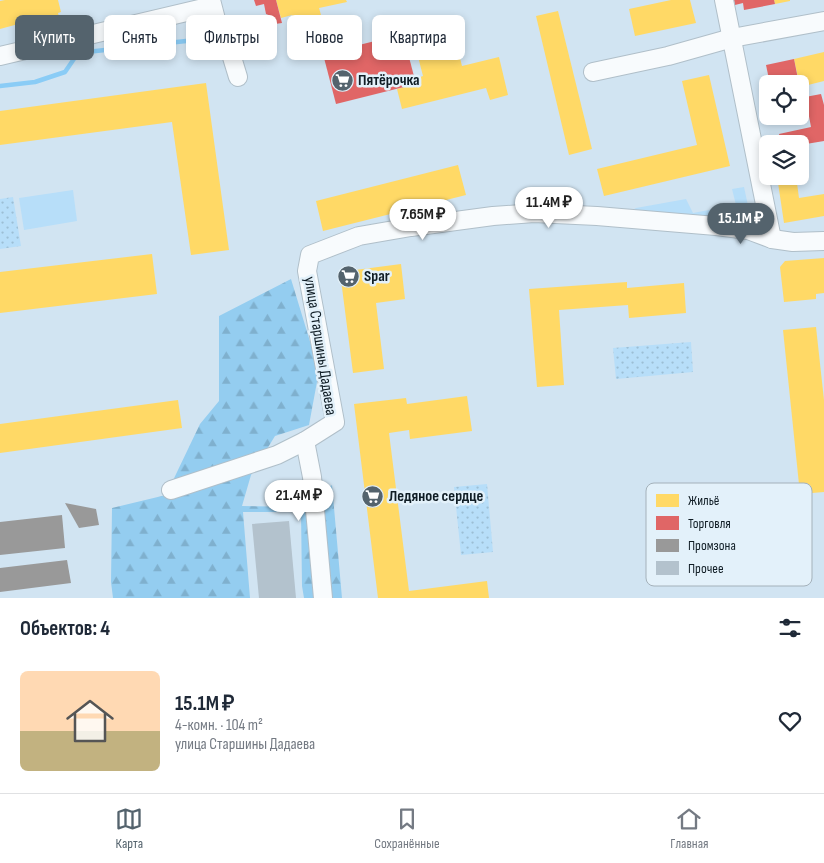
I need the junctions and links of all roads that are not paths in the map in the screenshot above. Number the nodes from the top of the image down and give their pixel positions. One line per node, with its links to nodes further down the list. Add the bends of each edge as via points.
1 (724, 0): 4 (street)
2 (212, 3): 5 (street); 7 (street)
3 (824, 21): 4 (street)
4 (732, 38): 6 (street); 8 (street)
5 (0, 56)
6 (593, 72)
7 (238, 77)
8 (772, 239): 9 (street, улица Старшины Дадаева); 10 (street, улица Старшины Дадаева, via 748,230 534,213 420,225 359,236 310,254 307,271 335,422)
9 (824, 241)
10 (305, 442): 11 (street, улица Старшины Дадаева, via 278,455); 12 (street, via 312,477)
11 (171, 490)
12 (323, 598)

